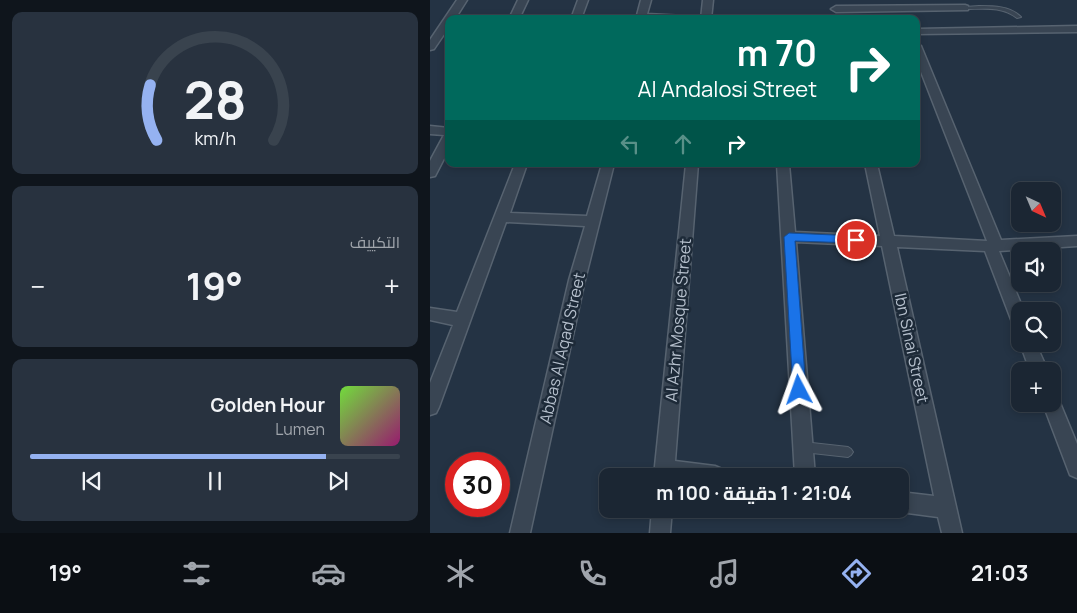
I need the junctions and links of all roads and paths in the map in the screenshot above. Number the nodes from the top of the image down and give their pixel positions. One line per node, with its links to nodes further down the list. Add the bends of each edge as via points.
1 (462, 0): 9 (street)
2 (523, 0): 10 (street)
3 (583, 0): 11 (street)
4 (646, 0): 12 (street)
5 (708, 0): 13 (street)
6 (898, 4): 7 (street); 8 (street)
7 (962, 4): 14 (lane, via 1001,8); 15 (street)
8 (836, 9)
9 (451, 15)
10 (516, 15)
11 (577, 15)
12 (642, 15)
13 (706, 15)
14 (1019, 17)
15 (972, 18)
16 (445, 24): 19 (street)
17 (1077, 29): 18 (street)
18 (920, 32)
19 (430, 47)
20 (920, 56): 35 (street)
21 (430, 130): 22 (street)
22 (445, 132)
23 (445, 145): 29 (street)
24 (520, 167): 30 (street)
25 (607, 167): 31 (street, Abbas Al Aqad Street)
26 (692, 167): 43 (street, Al Azhr Mosque Street)
27 (782, 167): 32 (street)
28 (872, 167): 33 (street, Ibn Sinai Street)
29 (430, 173)
30 (501, 217): 31 (street); 38 (street)
31 (593, 221): 49 (street, Abbas Al Aqad Street)
32 (789, 237): 33 (street); 41 (street)
33 (889, 241): 35 (street); 47 (street, Ibn Sinai Street)
34 (1077, 241): 35 (street)
35 (993, 245): 36 (street)
36 (1013, 302)
37 (430, 314): 38 (street)
38 (463, 320): 39 (street)
39 (430, 408)
40 (1055, 412): 45 (street)
41 (803, 447): 42 (lane); 44 (street)
42 (848, 452)
43 (665, 468)
44 (804, 468)
45 (1077, 468)
46 (909, 503): 47 (street)
47 (947, 508): 51 (street, Ibn Sinai Street)
48 (661, 518): 50 (street)
49 (520, 533)
50 (660, 533)
51 (952, 533)

